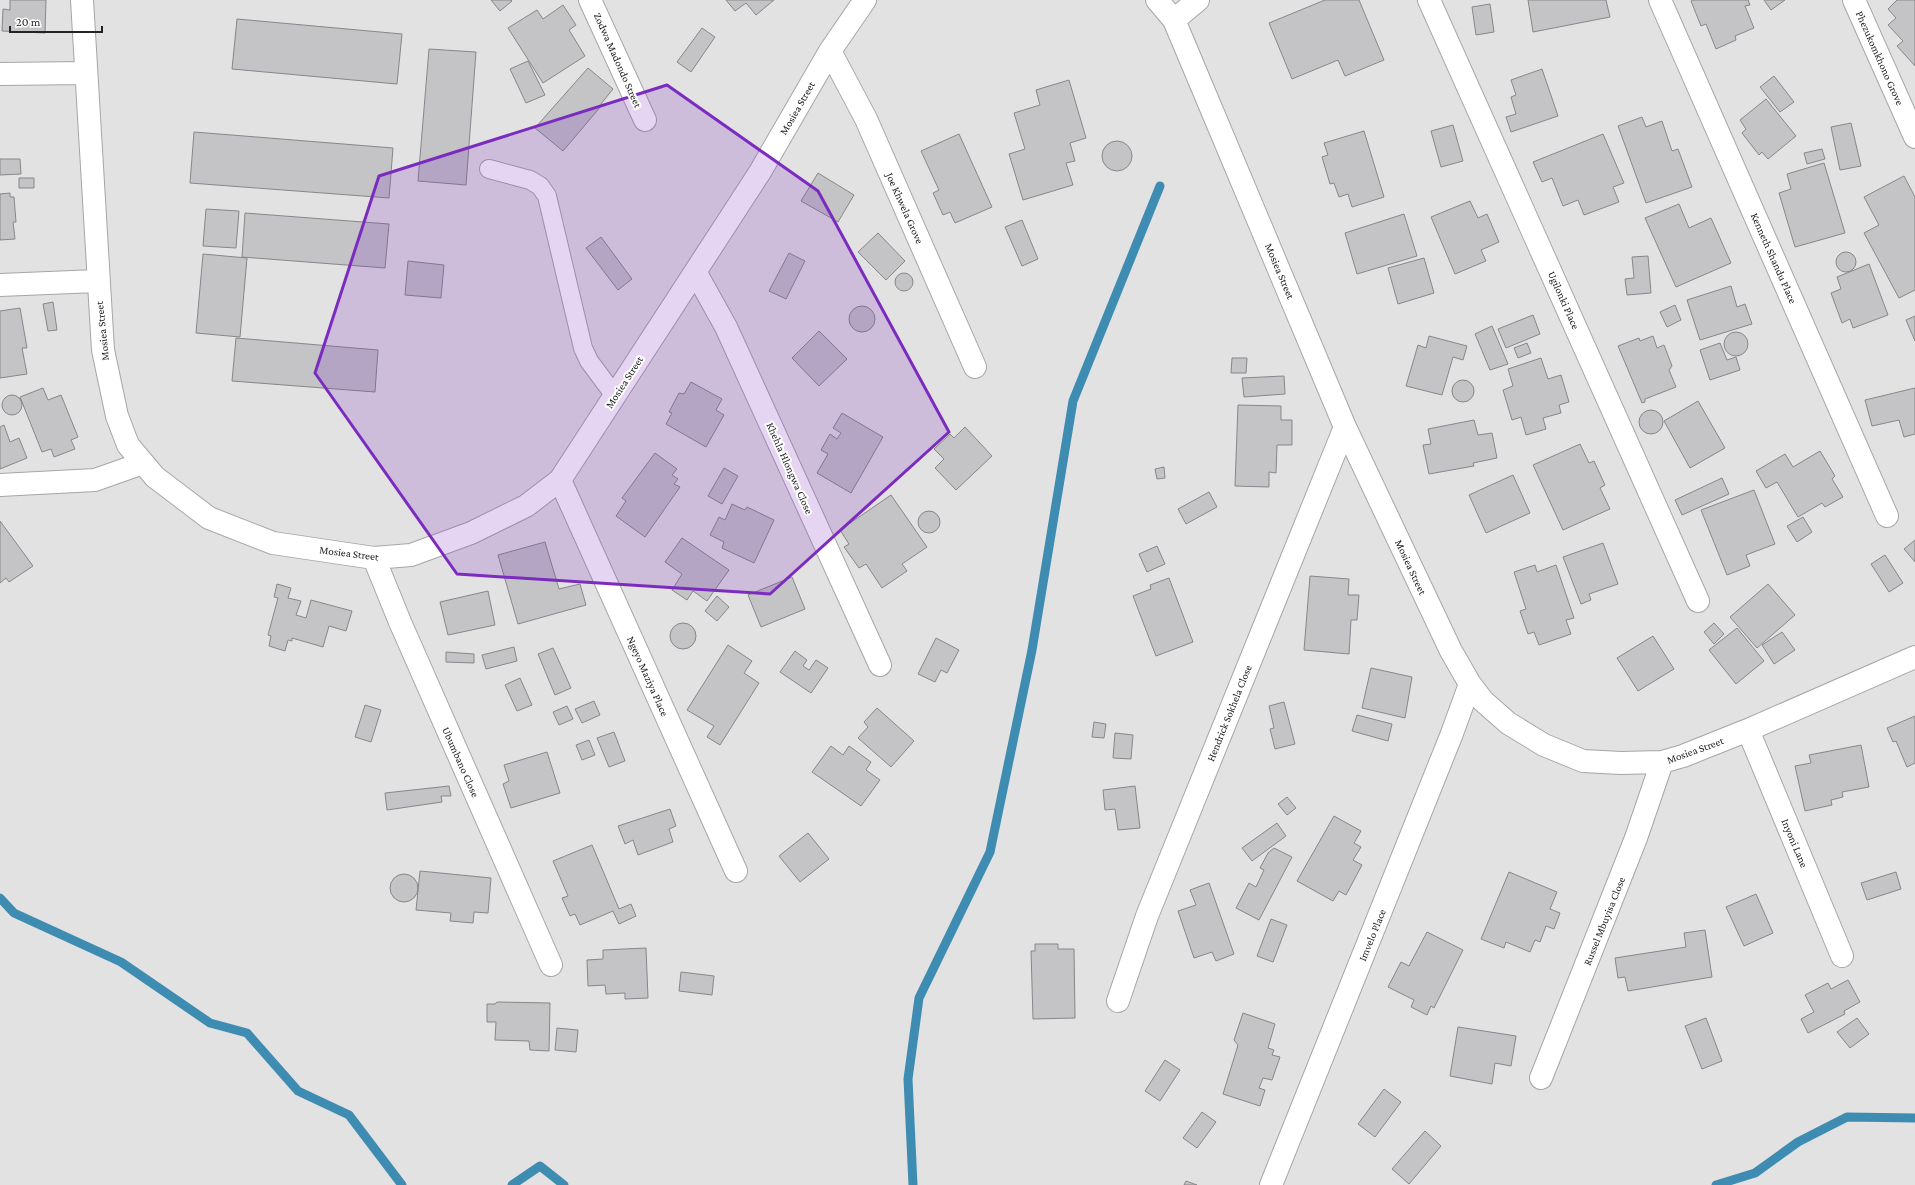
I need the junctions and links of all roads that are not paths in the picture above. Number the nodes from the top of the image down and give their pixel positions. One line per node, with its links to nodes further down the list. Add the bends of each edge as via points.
1 (82, 0): 11 (street, Mosiea Street)
2 (590, 0): 13 (street, Zodwa Madondo Street)
3 (1157, 0): 9 (street, Mosiea Street)
4 (1198, 0): 9 (street)
5 (1429, 0): 27 (street, Ugilonki Place)
6 (1660, 0): 25 (street, Kenneth Shandu Place)
7 (1854, 0): 14 (street, Phezukomkhono Grove)
8 (863, 1): 10 (street, Mosiea Street)
9 (1174, 20): 21 (street, Mosiea Street)
10 (830, 51): 16 (street, Mosiea Street, via 760,172); 19 (street, Joe Khwela Grove, via 866,119)
11 (85, 73): 12 (street); 17 (street, Mosiea Street)
12 (0, 74)
13 (645, 120)
14 (1915, 137)
15 (489, 169): 20 (lane, via 530,180 540,186 547,196 583,348)
16 (696, 273): 20 (street, Mosiea Street); 29 (street, Khehla Hlongwa Close, via 726,327)
17 (97, 281): 18 (street); 22 (street, Mosiea Street, via 103,350 117,416 128,445)
18 (0, 285)
19 (974, 367)
20 (615, 396): 23 (street, Mosiea Street)
21 (1345, 427): 30 (street, Mosiea Street, via 1451,651); 36 (street, Hendrick Sokhela Close, via 1148,916)
22 (143, 463): 24 (street, via 95,480); 26 (street, Mosiea Street, via 155,477 209,518 273,543)
23 (560, 480): 26 (street, Mosiea Street, via 526,506 471,533 411,555); 33 (street, Ngeyo Maziya Place)
24 (0, 485)
25 (1887, 516)
26 (374, 558): 35 (street, Ubumbano Close)
27 (1698, 601)
28 (1915, 657): 31 (street, Mosiea Street)
29 (880, 665)
30 (1470, 684): 32 (street, Mosiea Street, via 1483,701 1508,723 1544,744 1583,761); 38 (street, Imvelo Place)
31 (1748, 730): 32 (street, Mosiea Street); 34 (street, Inyoni Lane)
32 (1662, 762): 37 (street, Russel Mbuyisa Close, via 1636,838)
33 (736, 871)
34 (1842, 956)
35 (551, 965)
36 (1118, 1001)
37 (1542, 1078)
38 (1271, 1185)

